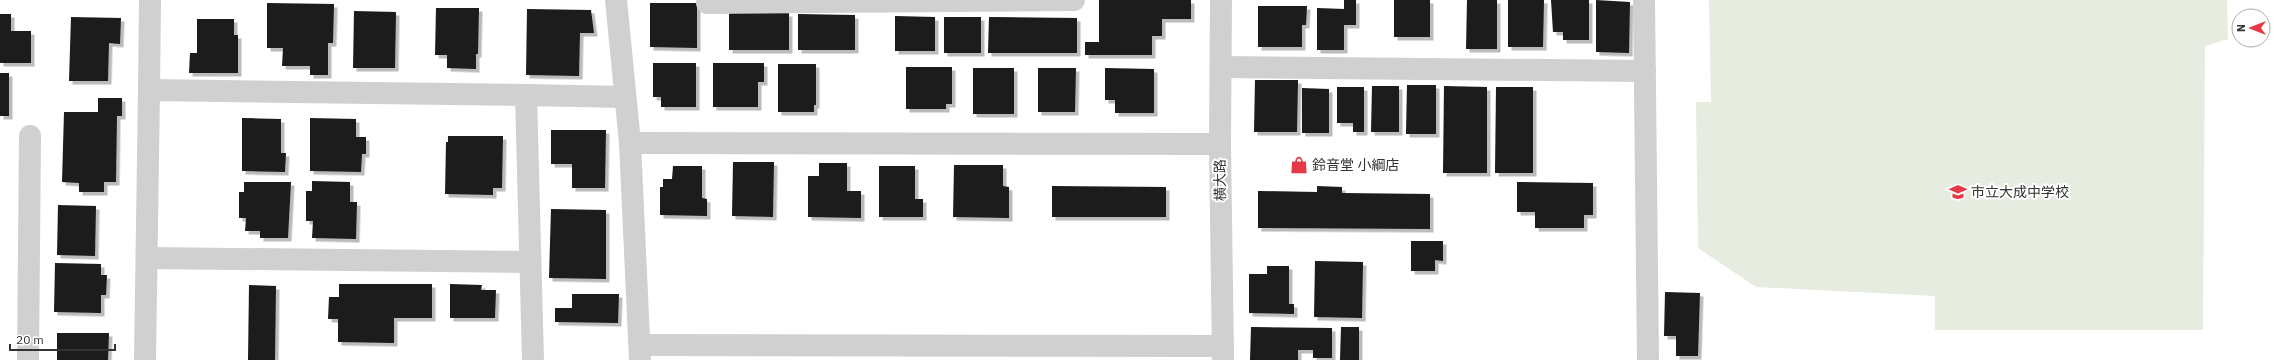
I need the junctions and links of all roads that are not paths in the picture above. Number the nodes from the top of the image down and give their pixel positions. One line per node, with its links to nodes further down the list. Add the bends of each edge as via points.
1 (150, 0): 9 (street)
2 (616, 0): 11 (street)
3 (1074, 0): 6 (street)
4 (1221, 0): 7 (street, 横大路)
5 (1644, 0): 8 (street)
6 (707, 3)
7 (1221, 67): 8 (street); 14 (street, 横大路)
8 (1645, 71): 22 (street)
9 (149, 90): 10 (street); 15 (street)
10 (526, 95): 11 (street); 16 (street)
11 (626, 97): 13 (street)
12 (30, 136): 19 (street)
13 (630, 143): 14 (street); 17 (street)
14 (1220, 144): 18 (street, 横大路)
15 (147, 258): 16 (street); 20 (street)
16 (530, 262): 21 (street)
17 (640, 353): 18 (street)
18 (1223, 353)
19 (28, 360)
20 (145, 360)
21 (533, 360)
22 (1648, 360)

